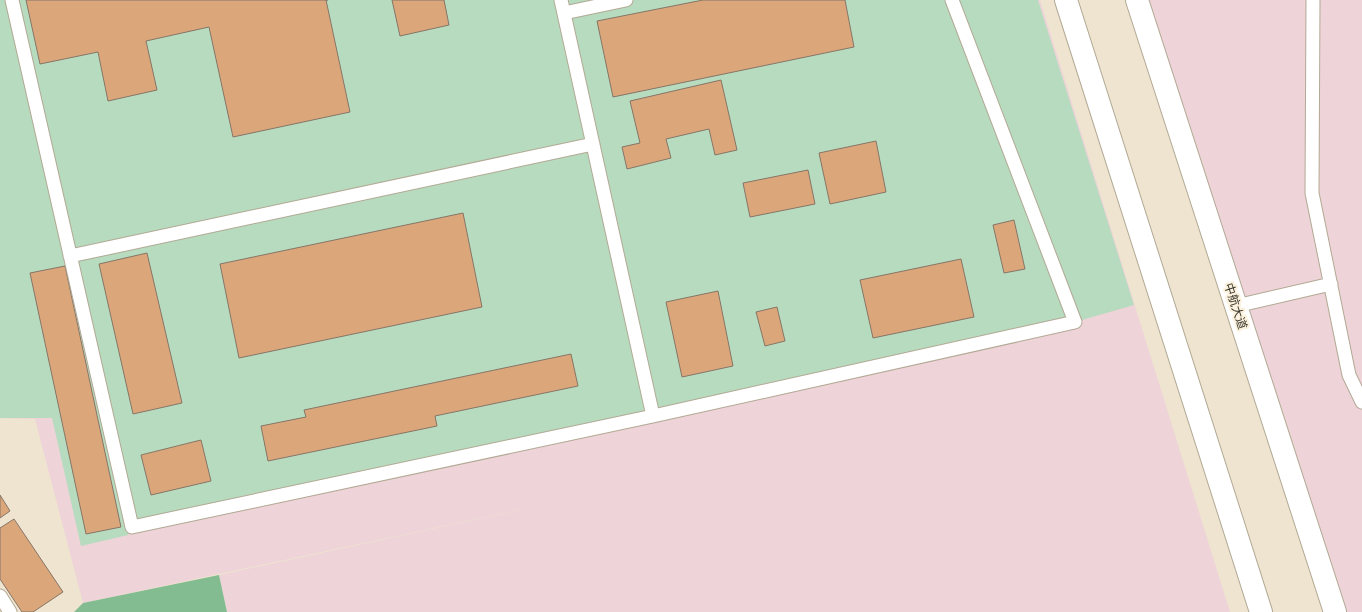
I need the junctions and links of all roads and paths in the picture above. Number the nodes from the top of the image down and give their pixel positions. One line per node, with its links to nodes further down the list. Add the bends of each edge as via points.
1 (12, 0): 10 (lane)
2 (561, 0): 8 (lane)
3 (626, 0): 8 (lane)
4 (952, 0): 14 (lane, via 1075,322)
5 (1066, 0): 17 (main road)
6 (1137, 0): 12 (main road, 中航大道)
7 (1313, 0): 11 (lane, via 1312,193)
8 (564, 13): 9 (lane)
9 (593, 144): 10 (lane); 14 (lane)
10 (70, 256): 14 (lane, via 132,527)
11 (1331, 284): 12 (lane); 13 (lane, via 1349,375)
12 (1236, 306): 18 (main road, 中航大道)
13 (1362, 402)
14 (653, 416)
15 (0, 596): 16 (lane)
16 (10, 612)
17 (1261, 612)
18 (1335, 612)

